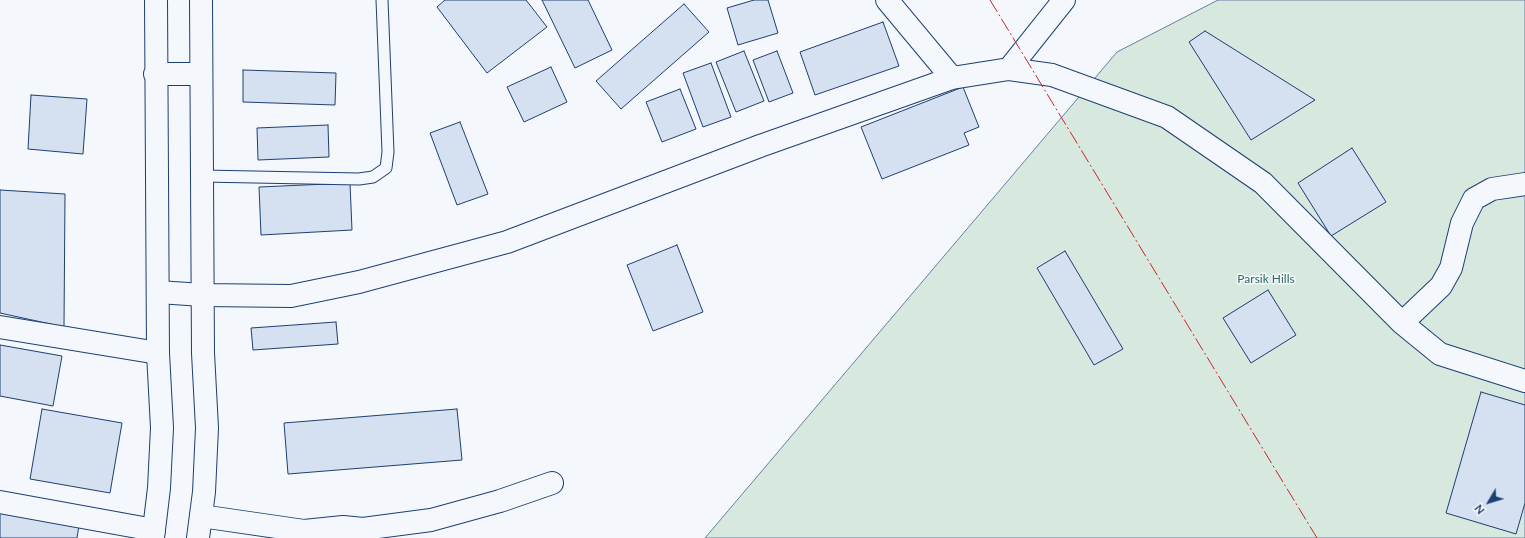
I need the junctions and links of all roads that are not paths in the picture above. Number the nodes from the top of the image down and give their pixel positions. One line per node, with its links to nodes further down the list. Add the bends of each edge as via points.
1 (156, 0): 7 (main road)
2 (201, 0): 8 (main road)
3 (382, 0): 10 (lane, via 388,152 386,168 373,177 359,179)
4 (887, 0): 9 (main road)
5 (1064, 0): 6 (main road)
6 (1009, 69): 9 (main road); 14 (main road, via 1052,75 1167,117 1263,183)
7 (155, 74): 8 (main road); 12 (main road)
8 (201, 74): 10 (main road)
9 (952, 78): 13 (main road, via 760,146 507,242 359,282 291,296)
10 (202, 176): 13 (main road)
11 (1525, 184): 14 (main road, via 1492,189 1474,199 1462,223 1451,268 1441,286)
12 (158, 292): 13 (main road); 16 (main road)
13 (203, 295): 20 (main road, via 207,428)
14 (1402, 323): 17 (main road, via 1440,354)
15 (0, 327): 16 (main road)
16 (158, 353): 22 (main road, via 162,428 159,488)
17 (1525, 381)
18 (552, 483): 21 (main road, via 500,501 431,520)
19 (0, 502): 22 (main road)
20 (201, 516): 21 (main road, via 304,531 343,527); 23 (main road)
21 (363, 533)
22 (153, 534)
23 (198, 538)

